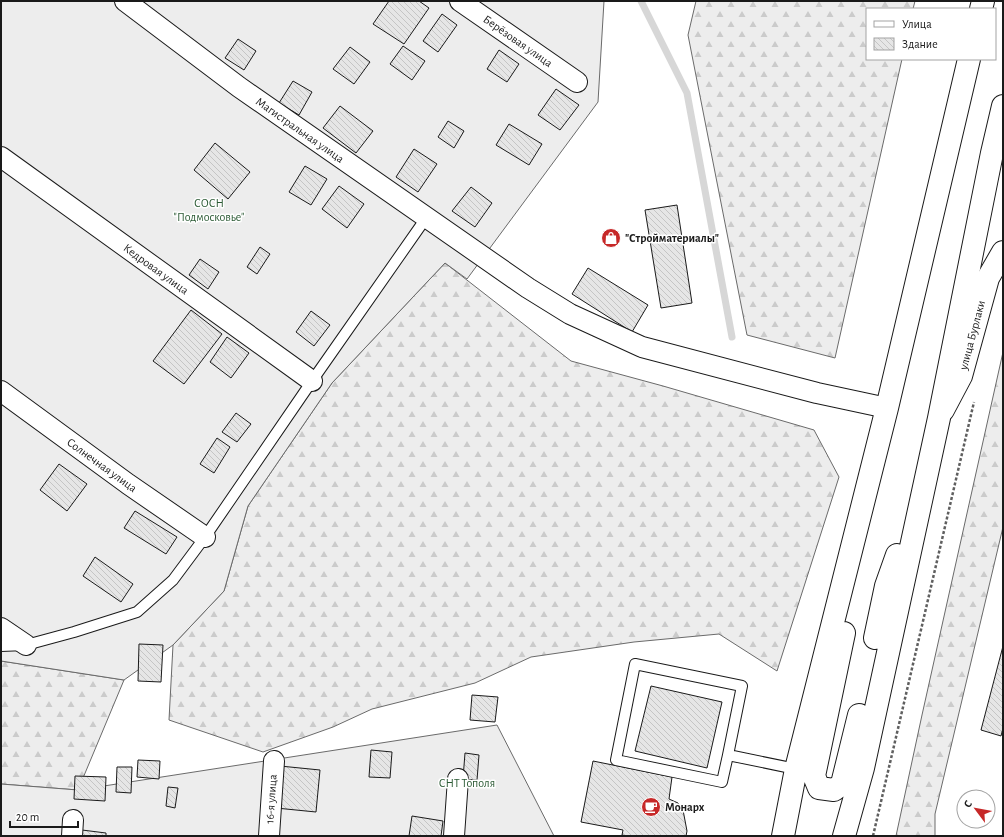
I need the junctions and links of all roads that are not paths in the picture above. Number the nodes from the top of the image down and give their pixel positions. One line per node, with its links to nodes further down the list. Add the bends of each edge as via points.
1 (125, 1): 7 (street, Магистральная улица, via 239,87)
2 (460, 1): 4 (street, Берёзовая улица)
3 (969, 60): 11 (main road)
4 (577, 82)
5 (1003, 106): 12 (main road)
6 (1, 157): 9 (street, Кедровая улица)
7 (426, 218): 9 (lane); 11 (street, Магистральная улица, via 570,314 642,347 817,393)
8 (1003, 252): 12 (main road, улица Бурлаки, via 988,278 961,376)
9 (312, 381): 14 (lane)
10 (1, 391): 14 (street, Солнечная улица)
11 (887, 408): 15 (main road)
12 (938, 418): 13 (main road)
13 (927, 469): 15 (main road, via 886,586 842,784 834,790 819,788 814,776 852,596); 26 (main road, via 863,768)
14 (205, 537): 18 (lane, via 173,580 137,612)
15 (847, 565): 21 (main road)
16 (1, 628): 18 (street)
17 (1, 646): 18 (lane)
18 (26, 646)
19 (728, 755): 19 (lane, via 722,782 616,760 635,664 742,686); 21 (lane)
20 (274, 761): 23 (street, 16-я улица)
21 (796, 769): 25 (main road)
22 (458, 779): 24 (street)
23 (268, 836)
24 (454, 836)
25 (782, 836)
26 (844, 836)

